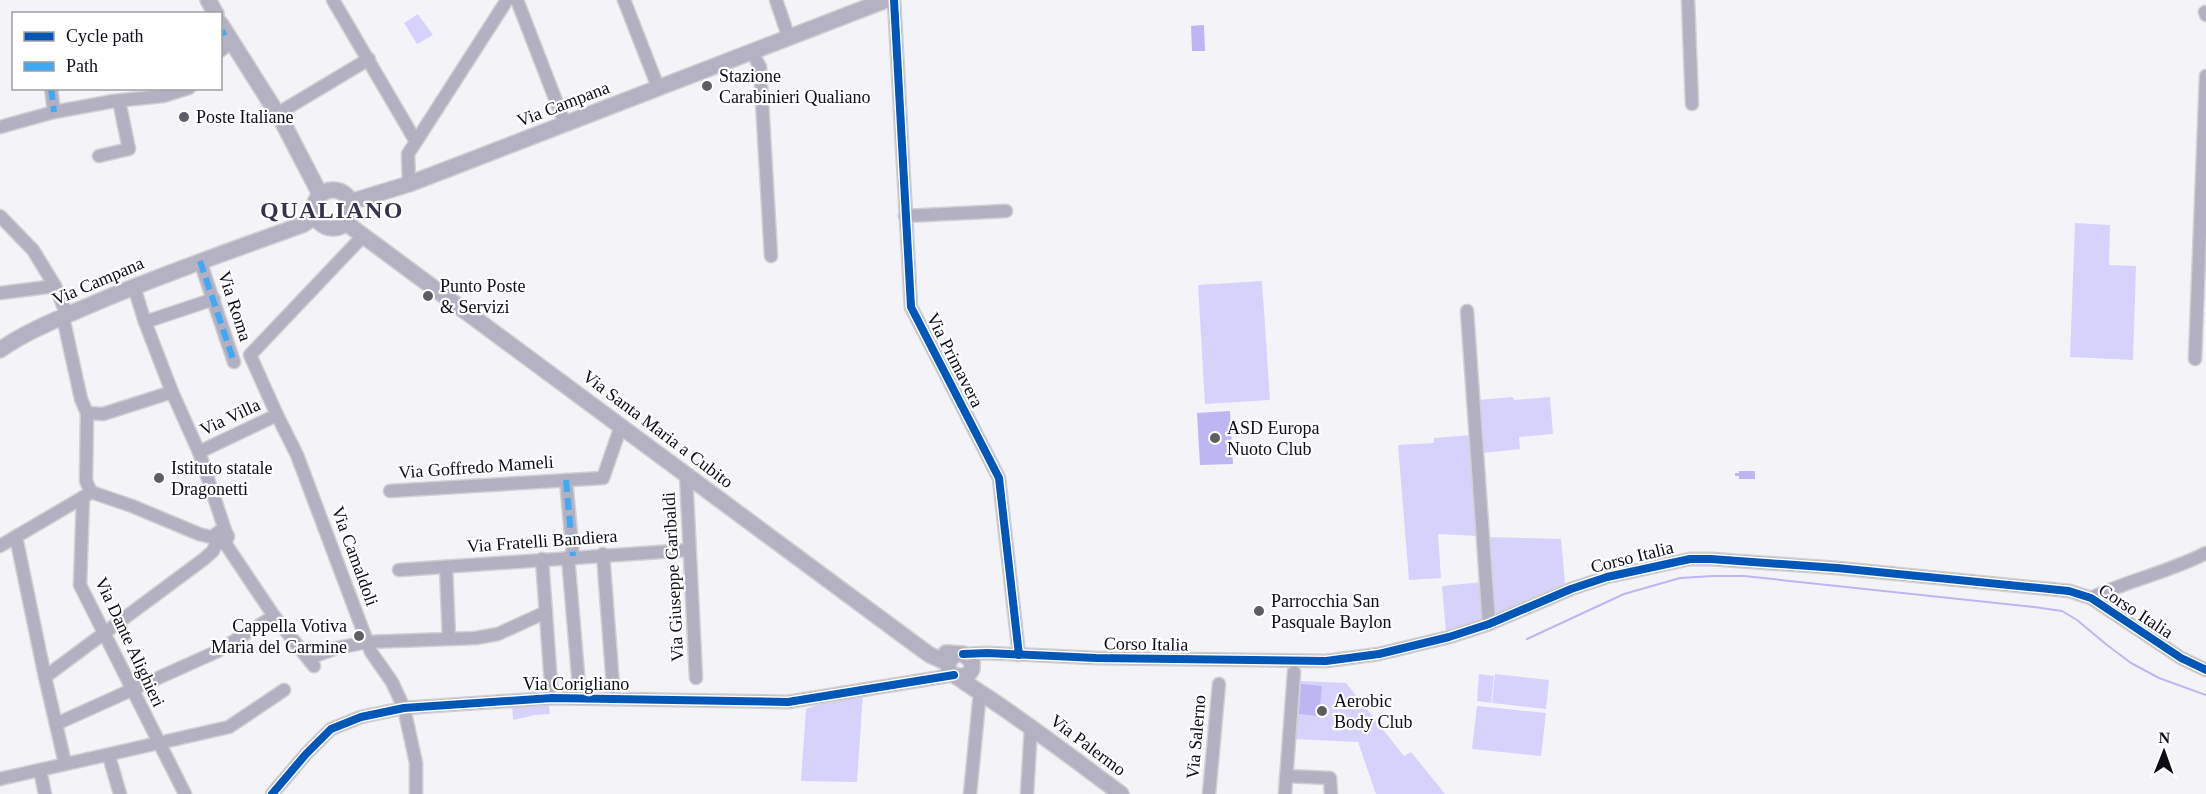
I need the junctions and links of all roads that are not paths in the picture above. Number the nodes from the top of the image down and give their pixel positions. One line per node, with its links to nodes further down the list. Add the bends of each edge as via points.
1 (333, 0): 13 (street)
2 (507, 0): 25 (street)
3 (517, 0): 23 (street)
4 (624, 0): 15 (street)
5 (776, 0): 11 (street)
6 (886, 0): 9 (main road, Via Campana)
7 (894, 0): 32 (street, Via Primavera)
8 (1688, 0): 19 (street)
9 (862, 4): 11 (main road, Via Campana)
10 (224, 36): 22 (main road)
11 (789, 38): 12 (main road, Via Campana)
12 (752, 52): 15 (main road, Via Campana); 36 (street, via 760,67)
13 (369, 59): 22 (street); 25 (street)
14 (2206, 76): 46 (street)
15 (658, 87): 23 (main road, Via Campana)
16 (51, 90): 21 (street)
17 (182, 90): 18 (street)
18 (119, 101): 21 (street); 26 (street, via 129,149)
19 (1692, 104)
20 (0, 112): 24 (street)
21 (54, 112): 24 (street)
22 (277, 114): 28 (main road)
23 (565, 124): 27 (main road, Via Campana)
24 (2, 127)
25 (415, 140): 27 (street, via 408,154)
26 (99, 156)
27 (409, 184): 29 (main road, Via Campana)
28 (320, 194): 29 (main road, via 337,190); 33 (main road, via 314,205)
29 (350, 202): 34 (main road, via 351,213)
30 (1006, 211): 32 (street)
31 (0, 216): 38 (street, Via Dante Alighieri, via 33,250)
32 (905, 216): 76 (street, Via Primavera, via 911,307 999,478)
33 (315, 217): 34 (main road, via 330,228); 37 (main road, Via Campana)
34 (346, 223): 35 (main road, Via Santa Maria a Cubito)
35 (364, 236): 50 (street, Via Camaldoli, via 250,355); 51 (main road, Via Santa Maria a Cubito)
36 (771, 256)
37 (200, 261): 39 (main road, Via Campana); 41 (street, Via Roma)
38 (55, 286): 40 (street); 43 (street, Via Dante Alighieri)
39 (134, 286): 43 (main road, Via Campana); 44 (street)
40 (0, 293)
41 (214, 299): 44 (street); 47 (street, Via Roma)
42 (1467, 311): 70 (street)
43 (65, 316): 45 (main road, Via Campana); 49 (street, Via Dante Alighieri)
44 (145, 322): 48 (street)
45 (0, 350)
46 (2194, 359)
47 (234, 362)
48 (172, 392): 49 (street, via 103,414); 52 (street)
49 (87, 413): 56 (street, Via Dante Alighieri)
50 (277, 415): 52 (street, Via Villa); 73 (street, Via Camaldoli, via 297,455)
51 (621, 426): 53 (main road, Via Santa Maria a Cubito); 54 (street, Via Goffredo Mameli, via 603,478)
52 (199, 452): 58 (street)
53 (686, 474): 60 (street, Via Giuseppe Garibaldi); 74 (main road, Via Santa Maria a Cubito)
54 (566, 480): 55 (street, Via Goffredo Mameli); 63 (street, Via Goffredo Mameli)
55 (390, 491)
56 (87, 495): 57 (street); 58 (street, via 132,506); 71 (street, Via Dante Alighieri, via 80,585)
57 (16, 537): 59 (street); 81 (street)
58 (220, 539): 69 (street); 71 (street, via 204,559)
59 (0, 546)
60 (689, 550): 62 (street, Via Fratelli Bandiera); 82 (street, Via Giuseppe Garibaldi)
61 (2206, 553): 67 (street, Corso Italia)
62 (603, 554): 63 (street, Via Fratelli Bandiera); 90 (street)
63 (570, 557): 64 (street, Via Fratelli Bandiera); 89 (street, Via Goffredo Mameli)
64 (542, 559): 65 (street, Via Fratelli Bandiera); 68 (street)
65 (446, 567): 66 (street, Via Fratelli Bandiera); 72 (street)
66 (399, 570)
67 (2091, 598): 70 (street, Corso Italia, via 2050,587 1690,559 1571,589); 78 (street, Corso Italia, via 2181,658)
68 (546, 612): 72 (street, via 498,634); 88 (street)
69 (274, 616): 73 (street, via 311,662 337,648); 85 (street, via 218,651)
70 (1489, 624): 76 (street, Corso Italia, via 1409,648 1326,661)
71 (103, 633): 81 (street); 85 (street, Via Dante Alighieri)
72 (449, 638): 73 (street)
73 (367, 642): 91 (street, Via Camaldoli)
74 (912, 642): 75 (main road, Via Santa Maria a Cubito); 77 (main road)
75 (930, 655): 77 (main road, Via Santa Maria a Cubito); 79 (street)
76 (1019, 655): 77 (street, Corso Italia, via 987,658)
77 (959, 667): 79 (street); 83 (street, Via Corigliano); 87 (main road, Via Palermo)
78 (2206, 670)
79 (931, 671): 83 (street)
80 (1294, 672): 98 (street)
81 (45, 677): 92 (street)
82 (696, 678)
83 (911, 681): 90 (street, Via Corigliano, via 788,702)
84 (1219, 684): 108 (street, Via Salerno)
85 (132, 690): 92 (street); 94 (street, Via Dante Alighieri)
86 (284, 690): 94 (street, via 229,727)
87 (980, 692): 93 (main road, Via Palermo); 105 (street)
88 (552, 698): 89 (street, Via Corigliano); 91 (street, Via Corigliano)
89 (580, 698): 90 (street, Via Corigliano)
90 (614, 699)
91 (404, 708): 103 (street, Via Corigliano, via 361,717 331,729); 104 (street, Via Camaldoli, via 416,763)
92 (56, 724): 96 (street)
93 (1031, 727): 106 (street, Via Palermo); 107 (main road, Via Palermo)
94 (159, 743): 95 (street); 102 (street, Via Dante Alighieri)
95 (109, 756): 96 (street); 101 (street)
96 (65, 764): 97 (street)
97 (40, 770): 99 (street); 100 (street)
98 (1286, 776): 109 (street); 110 (street, via 1330,778)
99 (0, 779)
100 (45, 794)
101 (120, 794)
102 (185, 794)
103 (272, 794)
104 (416, 794)
105 (970, 794)
106 (1027, 794)
107 (1121, 794)
108 (1209, 794)
109 (1285, 794)
110 (1331, 794)

